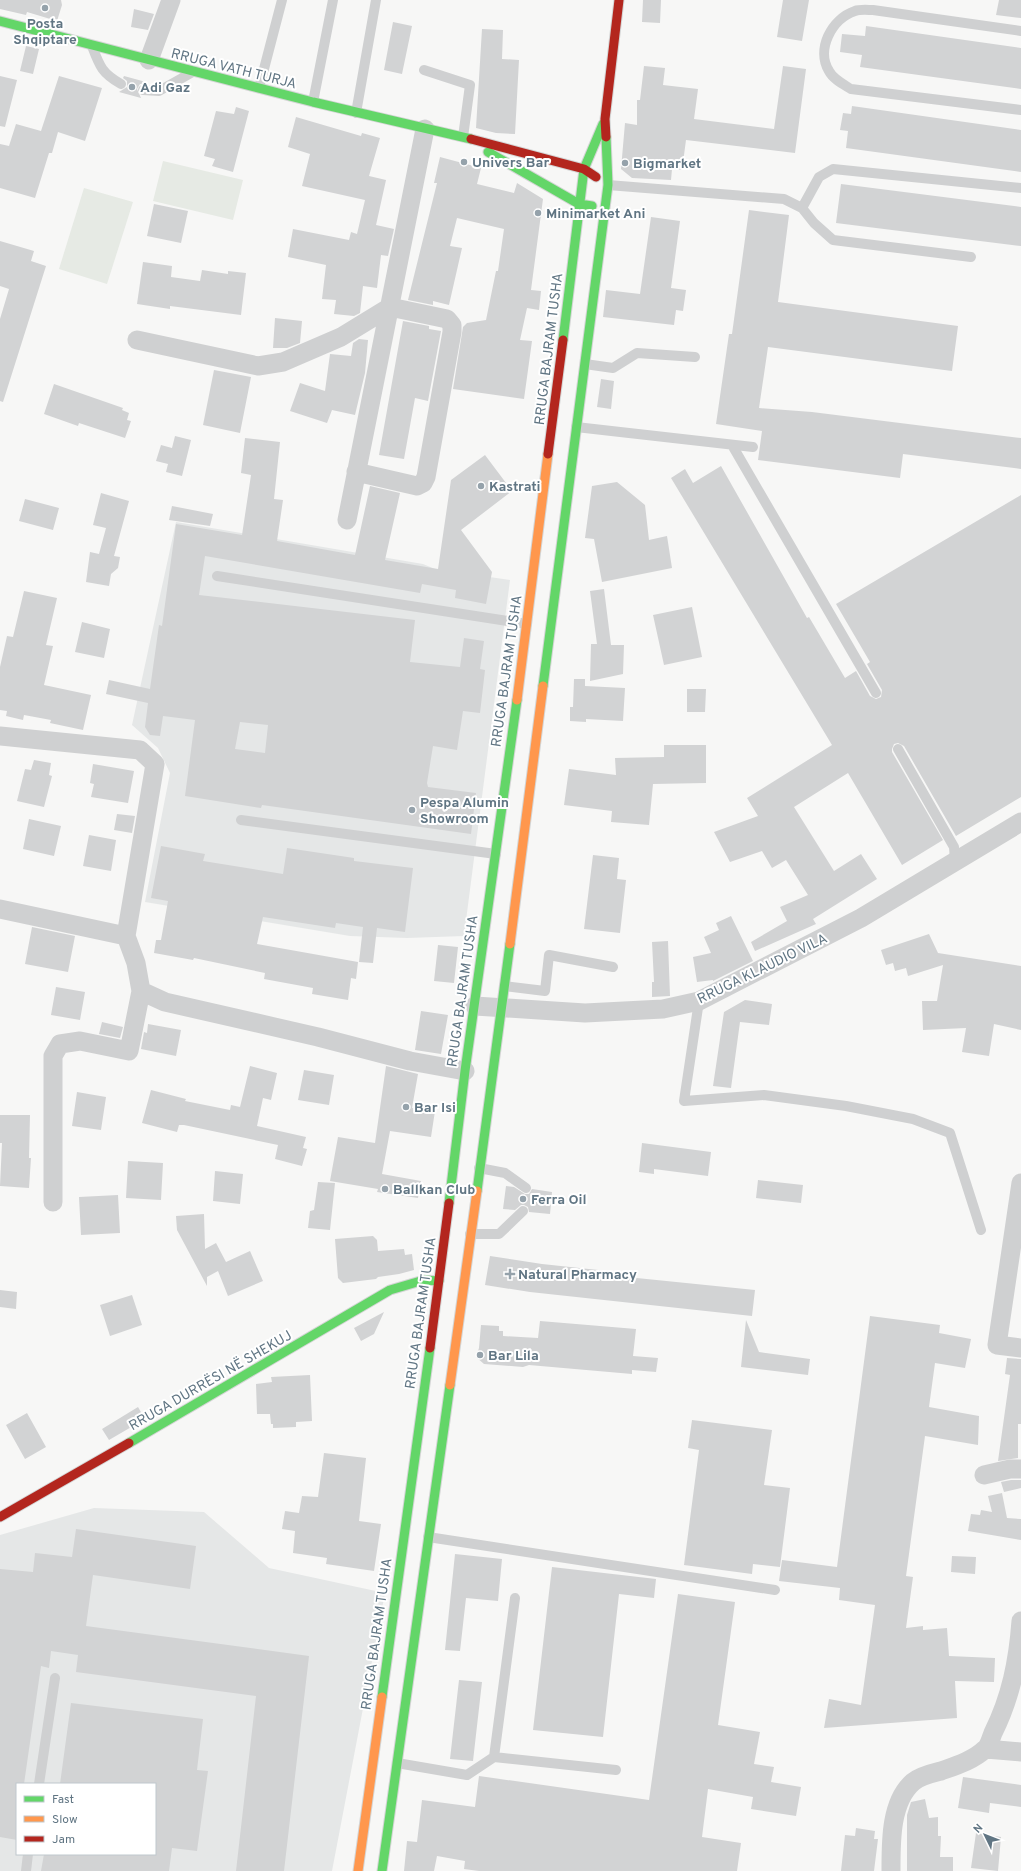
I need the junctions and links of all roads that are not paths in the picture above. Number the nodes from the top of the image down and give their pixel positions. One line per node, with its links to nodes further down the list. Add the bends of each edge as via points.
1 (172, 0): 9 (street)
2 (282, 0): 13 (lane)
3 (333, 0): 15 (lane)
4 (376, 0): 17 (lane)
5 (619, 0): 18 (main road, RRUGA BAJRAM TUSHA)
6 (0, 21): 8 (main road, RRUGA VATH TURJA)
7 (1021, 31): 16 (lane, via 873,10 855,11 843,18 830,31 823,54 829,72 851,89)
8 (92, 46): 9 (main road, RRUGA VATH TURJA); 12 (lane, via 101,69)
9 (149, 60): 11 (main road, RRUGA VATH TURJA)
10 (424, 70): 20 (lane, via 470,85)
11 (193, 72): 13 (main road, RRUGA VATH TURJA); 14 (lane, via 158,91)
12 (121, 84)
13 (259, 88): 15 (main road, RRUGA VATH TURJA)
14 (143, 90)
15 (313, 102): 17 (main road, RRUGA VATH TURJA)
16 (1021, 110)
17 (356, 113): 19 (main road, RRUGA VATH TURJA)
18 (605, 119): 21 (main road, RRUGA BAJRAM TUSHA); 22 (main road, RRUGA BAJRAM TUSHA)
19 (425, 129): 20 (main road, RRUGA VATH TURJA); 28 (street)
20 (463, 137): 21 (main road, RRUGA VATH TURJA); 24 (main road, RRUGA VATH TURJA)
21 (584, 169): 22 (main road, RRUGA VATH TURJA); 24 (main road, RRUGA BAJRAM TUSHA)
22 (608, 185): 25 (main road, RRUGA BAJRAM TUSHA); 26 (lane, via 784,198)
23 (1021, 188): 26 (lane, via 833,169 819,177)
24 (579, 204): 25 (main road); 38 (main road, RRUGA BAJRAM TUSHA)
25 (606, 208): 31 (main road, RRUGA BAJRAM TUSHA)
26 (802, 208): 27 (lane, via 833,240)
27 (971, 257)
28 (390, 307): 29 (street, via 341,337 283,362 258,366); 35 (street); 35 (street, via 447,319 452,325 426,477 417,486)
29 (136, 340)
30 (695, 357): 31 (lane, via 637,353 612,368)
31 (585, 364): 32 (main road, RRUGA BAJRAM TUSHA)
32 (576, 428): 33 (lane); 49 (main road, RRUGA BAJRAM TUSHA)
33 (732, 445): 34 (lane); 39 (lane)
34 (753, 447)
35 (356, 472): 36 (street)
36 (347, 520)
37 (217, 576): 38 (lane)
38 (527, 624): 44 (main road, RRUGA BAJRAM TUSHA)
39 (876, 693)
40 (0, 736): 47 (street, via 140,750 155,764)
41 (898, 748): 45 (lane, via 954,847)
42 (241, 820): 44 (lane)
43 (1021, 822): 45 (street, RRUGA KLAUDIO VILA)
44 (496, 854): 52 (main road, RRUGA BAJRAM TUSHA)
45 (955, 861): 51 (street, RRUGA KLAUDIO VILA, via 862,918)
46 (0, 909): 47 (street)
47 (126, 936): 50 (street, via 136,963)
48 (613, 966): 49 (lane, via 548,956 545,991)
49 (504, 986): 53 (main road, RRUGA BAJRAM TUSHA)
50 (141, 991): 54 (street, via 165,1002 410,1061); 58 (street, via 129,1051 80,1041 60,1044 53,1056)
51 (699, 1000): 53 (street, RRUGA KLAUDIO VILA, via 664,1009 586,1013); 60 (lane, via 684,1101 778,1097 846,1106 913,1119 950,1134)
52 (475, 1006): 53 (street, RRUGA KLAUDIO VILA); 54 (main road, RRUGA BAJRAM TUSHA)
53 (502, 1009): 55 (main road, RRUGA BAJRAM TUSHA)
54 (465, 1071): 62 (main road, RRUGA BAJRAM TUSHA)
55 (479, 1168): 57 (lane, via 505,1173); 61 (main road, RRUGA BAJRAM TUSHA)
56 (1021, 1183): 63 (street, via 997,1345)
57 (526, 1188)
58 (53, 1202)
59 (523, 1211): 61 (lane, via 499,1234)
60 (981, 1230)
61 (470, 1234): 67 (main road, RRUGA BAJRAM TUSHA)
62 (439, 1281): 66 (main road, RRUGA DURRËSI NË SHEKUJ, via 424,1280 390,1290); 80 (main road, RRUGA BAJRAM TUSHA)
63 (1021, 1348)
64 (1021, 1469): 65 (street)
65 (984, 1475)
66 (0, 1517)
67 (428, 1537): 68 (lane); 75 (main road, RRUGA BAJRAM TUSHA)
68 (774, 1590)
69 (515, 1598): 74 (lane)
70 (1021, 1621): 72 (street, via 1010,1693)
71 (55, 1678): 77 (lane)
72 (986, 1749): 73 (street); 82 (street, via 954,1766 914,1780 905,1790 898,1806 891,1843)
73 (1021, 1752)
74 (494, 1757): 75 (lane, via 467,1775); 76 (lane)
75 (397, 1762): 81 (main road, RRUGA BAJRAM TUSHA)
76 (616, 1770)
77 (39, 1783)
78 (28, 1855): 79 (lane)
79 (26, 1871)
80 (358, 1871)
81 (382, 1871)
82 (890, 1871)

